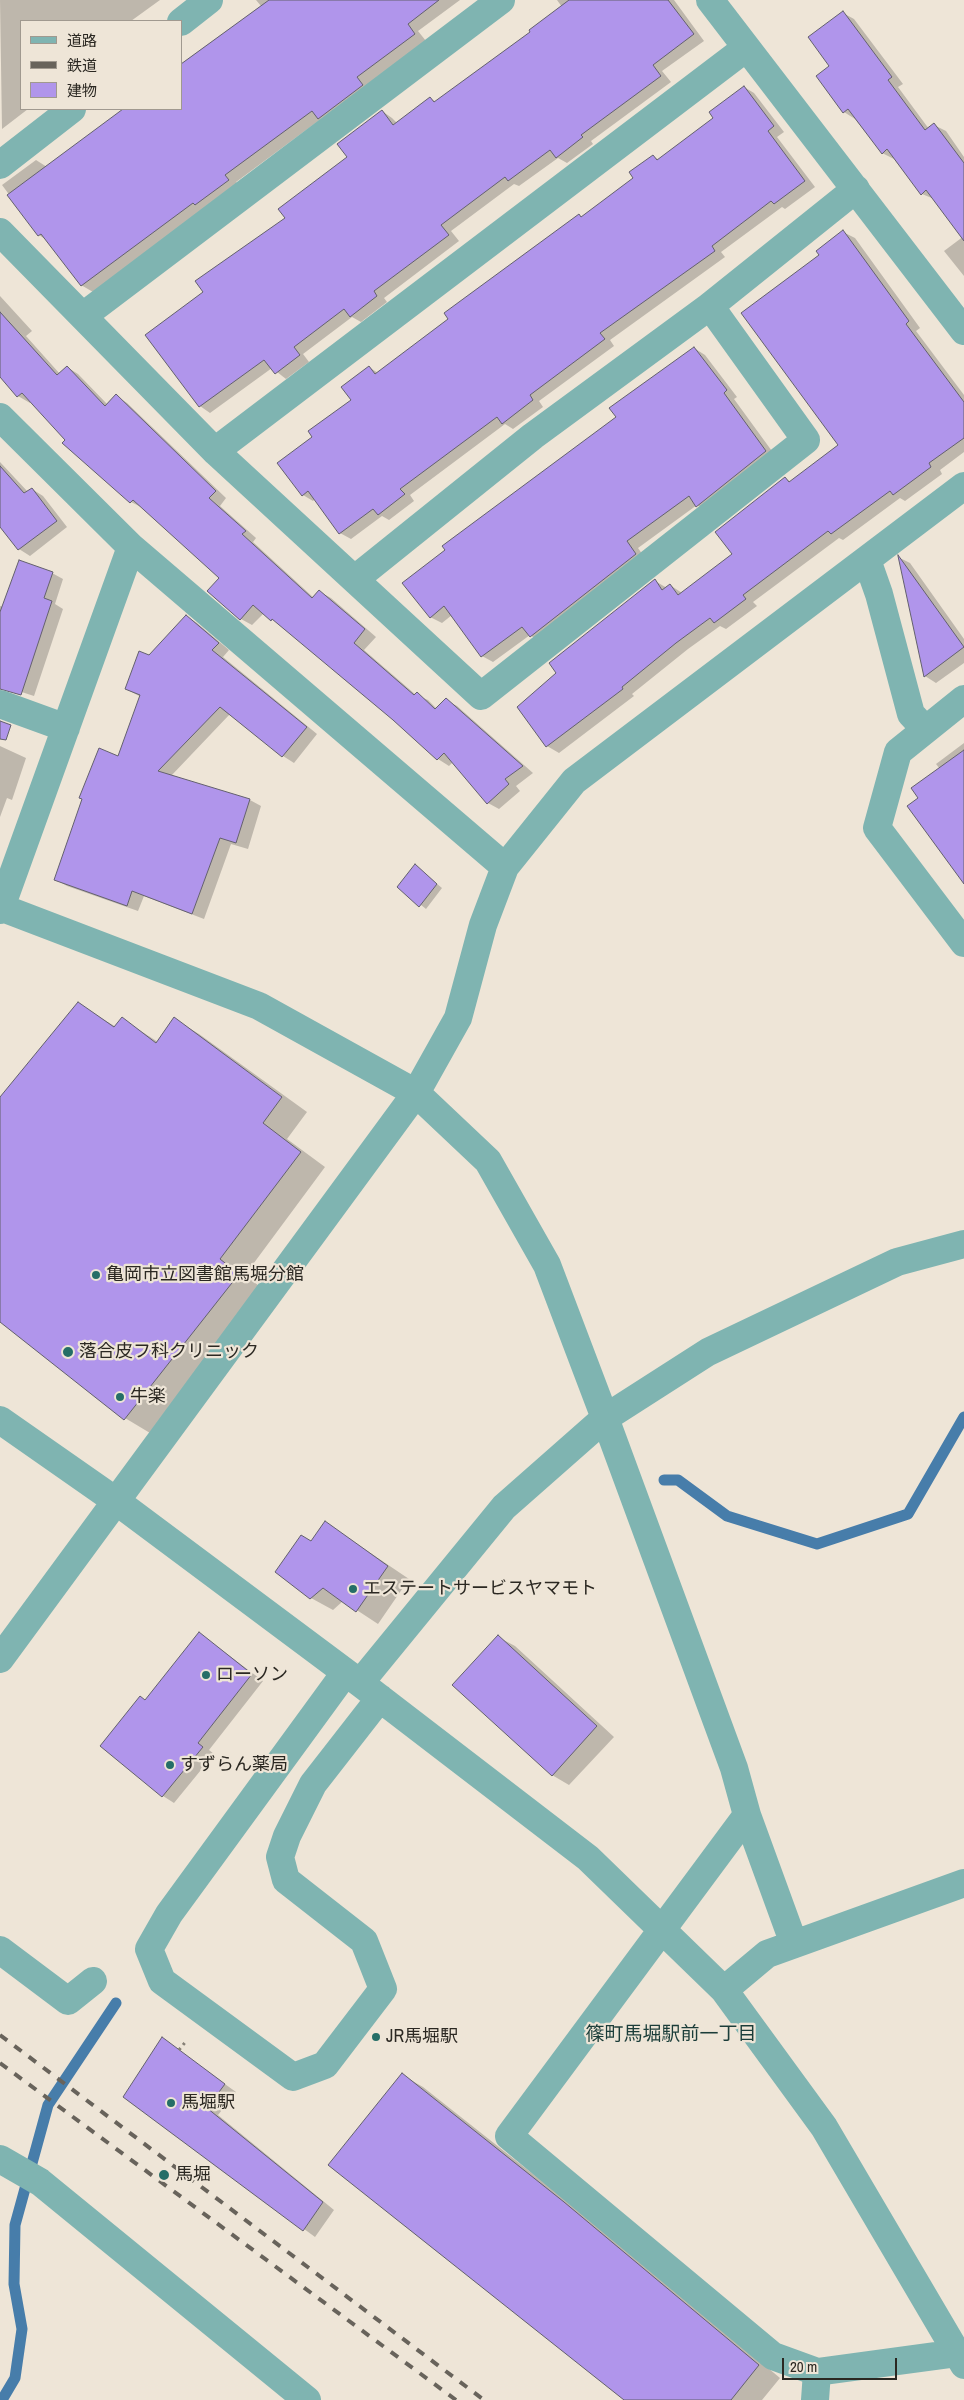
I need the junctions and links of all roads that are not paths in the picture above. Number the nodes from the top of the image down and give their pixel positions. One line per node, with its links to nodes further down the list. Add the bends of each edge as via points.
1 (209, 0): 4 (street)
2 (502, 0): 11 (street)
3 (710, 0): 5 (street)
4 (182, 21)
5 (746, 48): 8 (street); 14 (street)
6 (71, 110): 7 (street)
7 (0, 165)
8 (856, 190): 10 (street); 12 (street)
9 (0, 232): 11 (street)
10 (710, 306): 18 (street, via 532,436); 18 (street, via 806,440 481,696)
11 (83, 316): 14 (street)
12 (964, 331)
13 (0, 418): 16 (street)
14 (216, 451): 18 (street)
15 (964, 486): 17 (street)
16 (131, 547): 21 (street); 23 (street)
17 (867, 560): 22 (street, via 910,714); 23 (street, via 574,781)
18 (355, 579)
19 (964, 699): 22 (street)
20 (0, 704): 21 (street)
21 (66, 728): 24 (street)
22 (925, 729): 25 (street, via 898,752 877,828)
23 (505, 867): 26 (street, via 483,925 458,1018)
24 (0, 908): 26 (street, via 259,1006)
25 (960, 930)
26 (416, 1093): 28 (street, via 488,1161 547,1265); 30 (street)
27 (964, 1244): 28 (street, via 897,1262 708,1352)
28 (605, 1418): 32 (street, via 504,1507); 33 (street, via 734,1768)
29 (0, 1420): 30 (street)
30 (116, 1501): 31 (street); 32 (street)
31 (0, 1659)
32 (362, 1685): 32 (street, via 287,1836 280,1857 286,1880 364,1941 383,1989 325,2065 293,2077 162,1982 150,1948 169,1914); 35 (street, via 588,1858)
33 (747, 1816): 35 (street); 36 (street)
34 (964, 1883): 36 (street)
35 (661, 1929): 39 (street); 42 (street, via 509,2136 773,2356)
36 (794, 1944): 39 (street, via 768,1954)
37 (0, 1950): 38 (street, via 68,2001)
38 (93, 1981)
39 (724, 1990): 41 (street, via 824,2127)
40 (8, 2163): 43 (street, via 40,2182)
41 (962, 2357): 42 (street)
42 (817, 2372): 44 (street)
43 (307, 2400)
44 (815, 2400)

